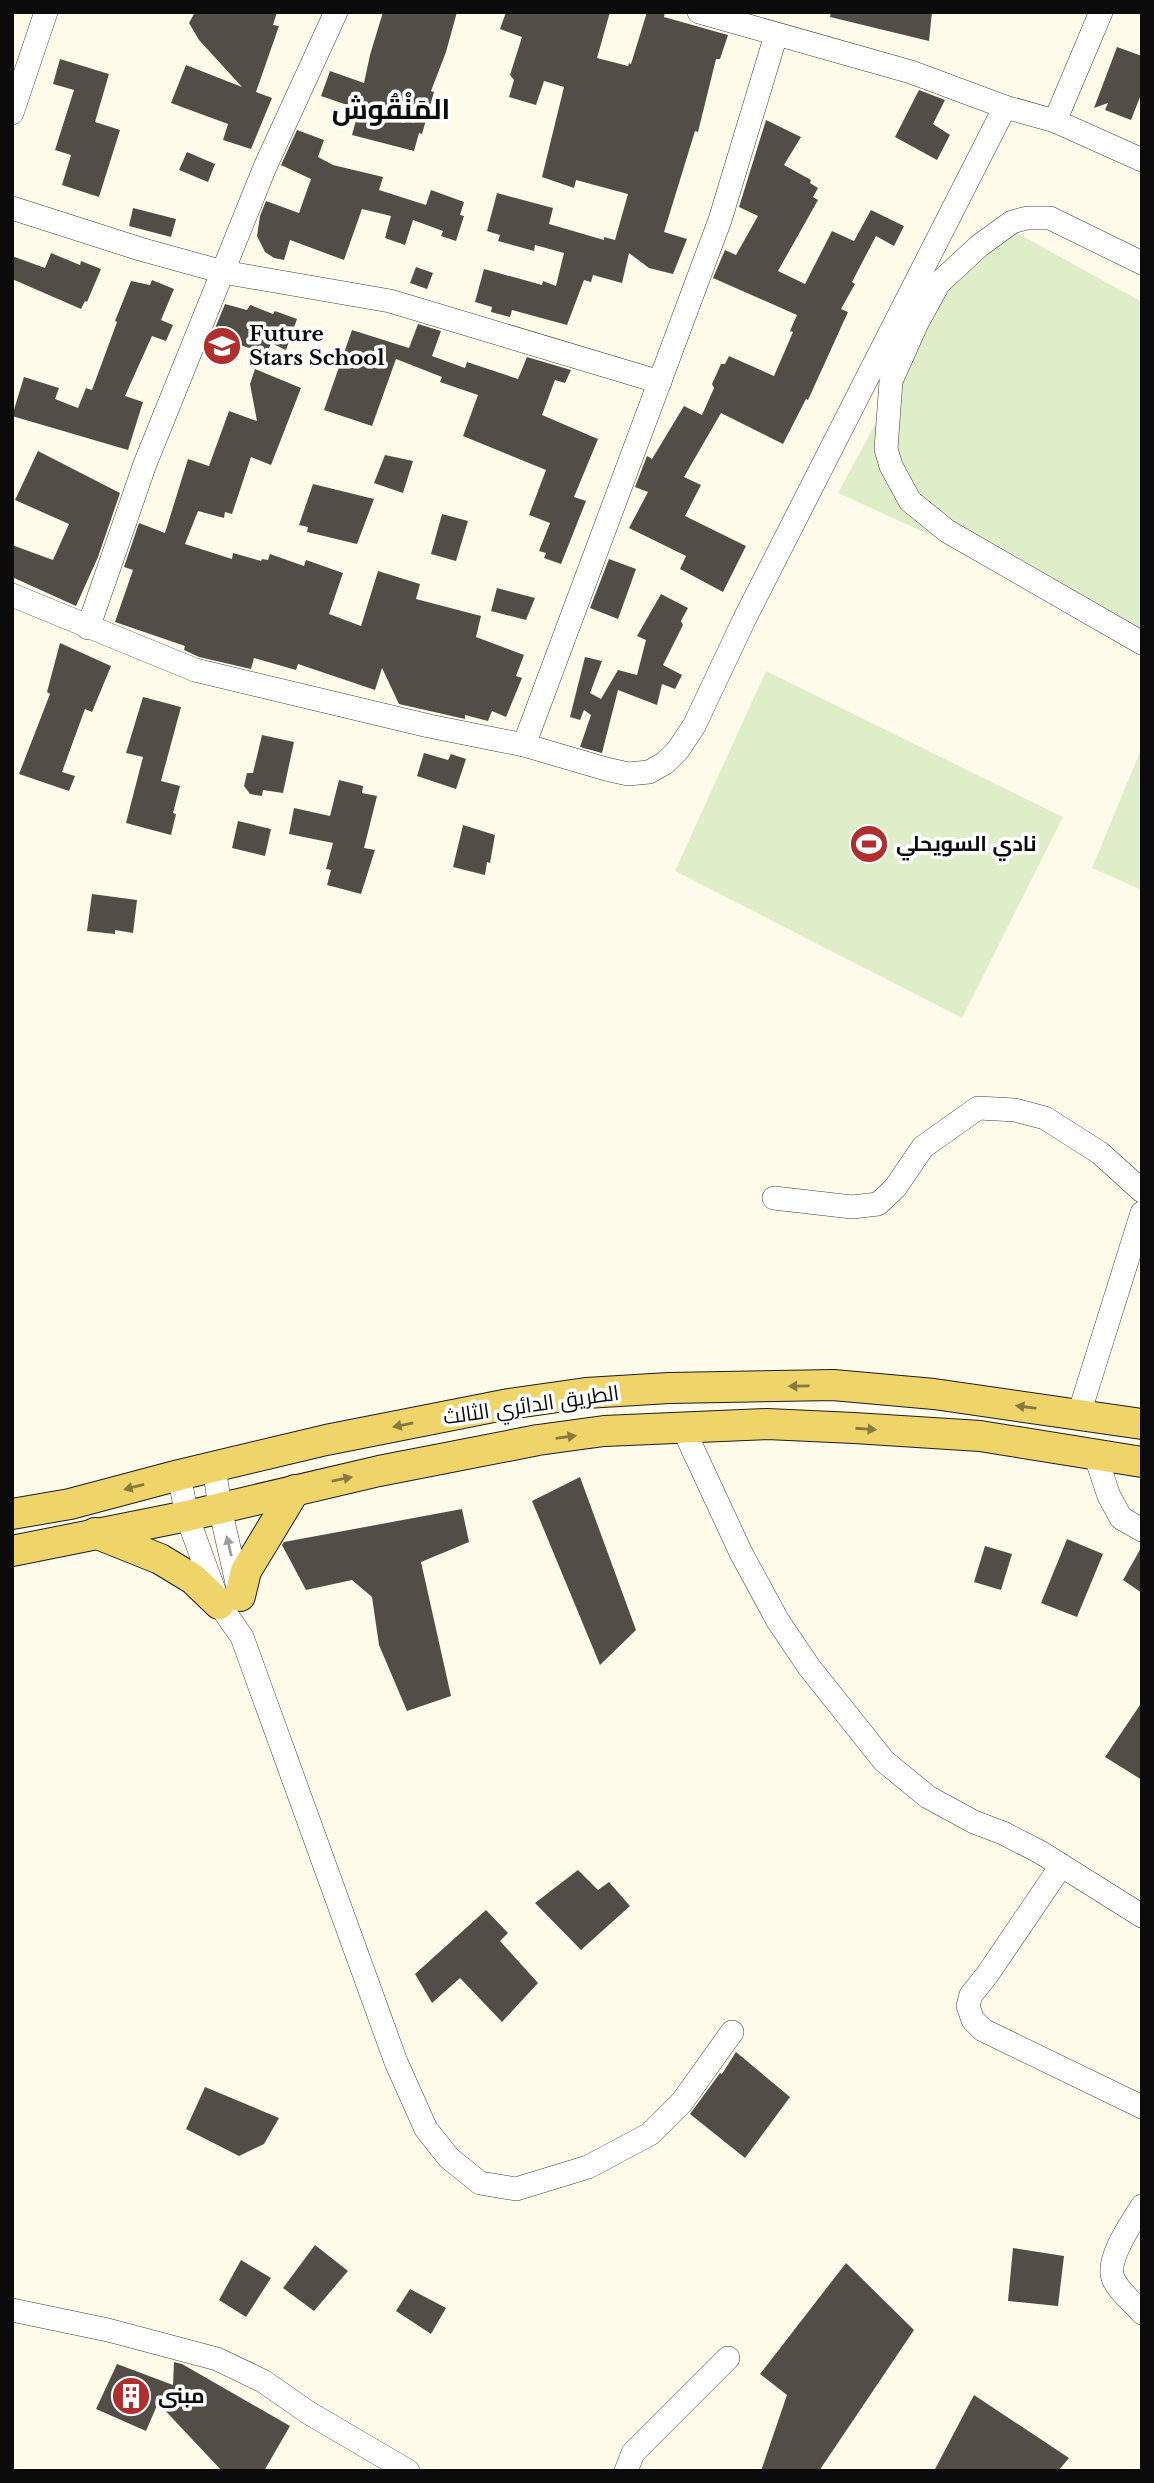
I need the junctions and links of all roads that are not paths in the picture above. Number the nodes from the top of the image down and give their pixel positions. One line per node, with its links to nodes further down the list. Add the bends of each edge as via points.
1 (46, 12): 8 (street)
2 (335, 12): 13 (street)
3 (699, 12): 5 (street)
4 (1101, 12): 9 (street)
5 (750, 20): 6 (street)
6 (776, 35): 7 (street, via 911,72); 14 (street, via 720,220)
7 (1005, 107): 9 (street); 18 (street, via 678,750 649,772 628,774)
8 (12, 113)
9 (1055, 121): 10 (street)
10 (1142, 160)
11 (12, 208): 13 (street)
12 (1142, 263): 17 (street, via 1050,218 1012,222 939,284 917,323 891,381 886,449 910,501 947,531)
13 (223, 272): 14 (street, via 390,301); 16 (street, via 145,464)
14 (660, 382): 18 (street)
15 (12, 595): 16 (street)
16 (88, 628): 18 (street, via 195,670)
17 (1142, 643)
18 (524, 745)
19 (1142, 1191): 20 (street, via 1100,1153 1045,1118 978,1108 923,1147 878,1204 852,1207)
20 (775, 1198)
21 (1142, 1213): 22 (street)
22 (1079, 1414): 23 (main road, الطريق الدائري الثالث); 27 (main road, الطريق الدائري الثالث, one-way to 27, via 832,1385 586,1393 339,1437)
23 (1142, 1423)
24 (683, 1428): 25 (main road, الطريق الدائري الثالث, one-way to 25, via 767,1424 981,1436); 29 (main road, الطريق الدائري الثالث, one-way to 24, via 538,1440); 37 (street, via 778,1621 808,1667 884,1761 928,1797)
25 (1095, 1454): 26 (main road, الطريق الدائري الثالث); 33 (street, via 1121,1518)
26 (1142, 1462)
27 (214, 1466): 28 (main road, الطريق الدائري الثالث); 30 (street)
28 (179, 1475): 31 (main road, الطريق الدائري الثالث, one-way to 31); 32 (street)
29 (295, 1490): 30 (main road, الطريق الدائري الثالث); 36 (main road)
30 (220, 1508): 32 (main road, الطريق الدائري الثالث); 36 (street, one-way to 30)
31 (12, 1514)
32 (187, 1516): 34 (main road, الطريق الدائري الثالث); 36 (street)
33 (1142, 1530)
34 (95, 1533): 35 (main road, الطريق الدائري الثالث); 36 (main road, via 159,1559)
35 (12, 1551)
36 (230, 1600): 39 (street, via 410,2097 426,2129 449,2158 480,2183 516,2189 588,2167 650,2134 682,2102)
37 (1061, 1866): 38 (street); 40 (street, via 971,1995 968,2006 983,2030)
38 (1142, 1916)
39 (732, 2032)
40 (1142, 2107)
41 (1142, 2206): 43 (street, via 1118,2249 1112,2272)
42 (12, 2310): 45 (street, via 217,2359 263,2381)
43 (1142, 2313)
44 (728, 2358): 46 (street, via 633,2453)
45 (408, 2471)
46 (626, 2471)

